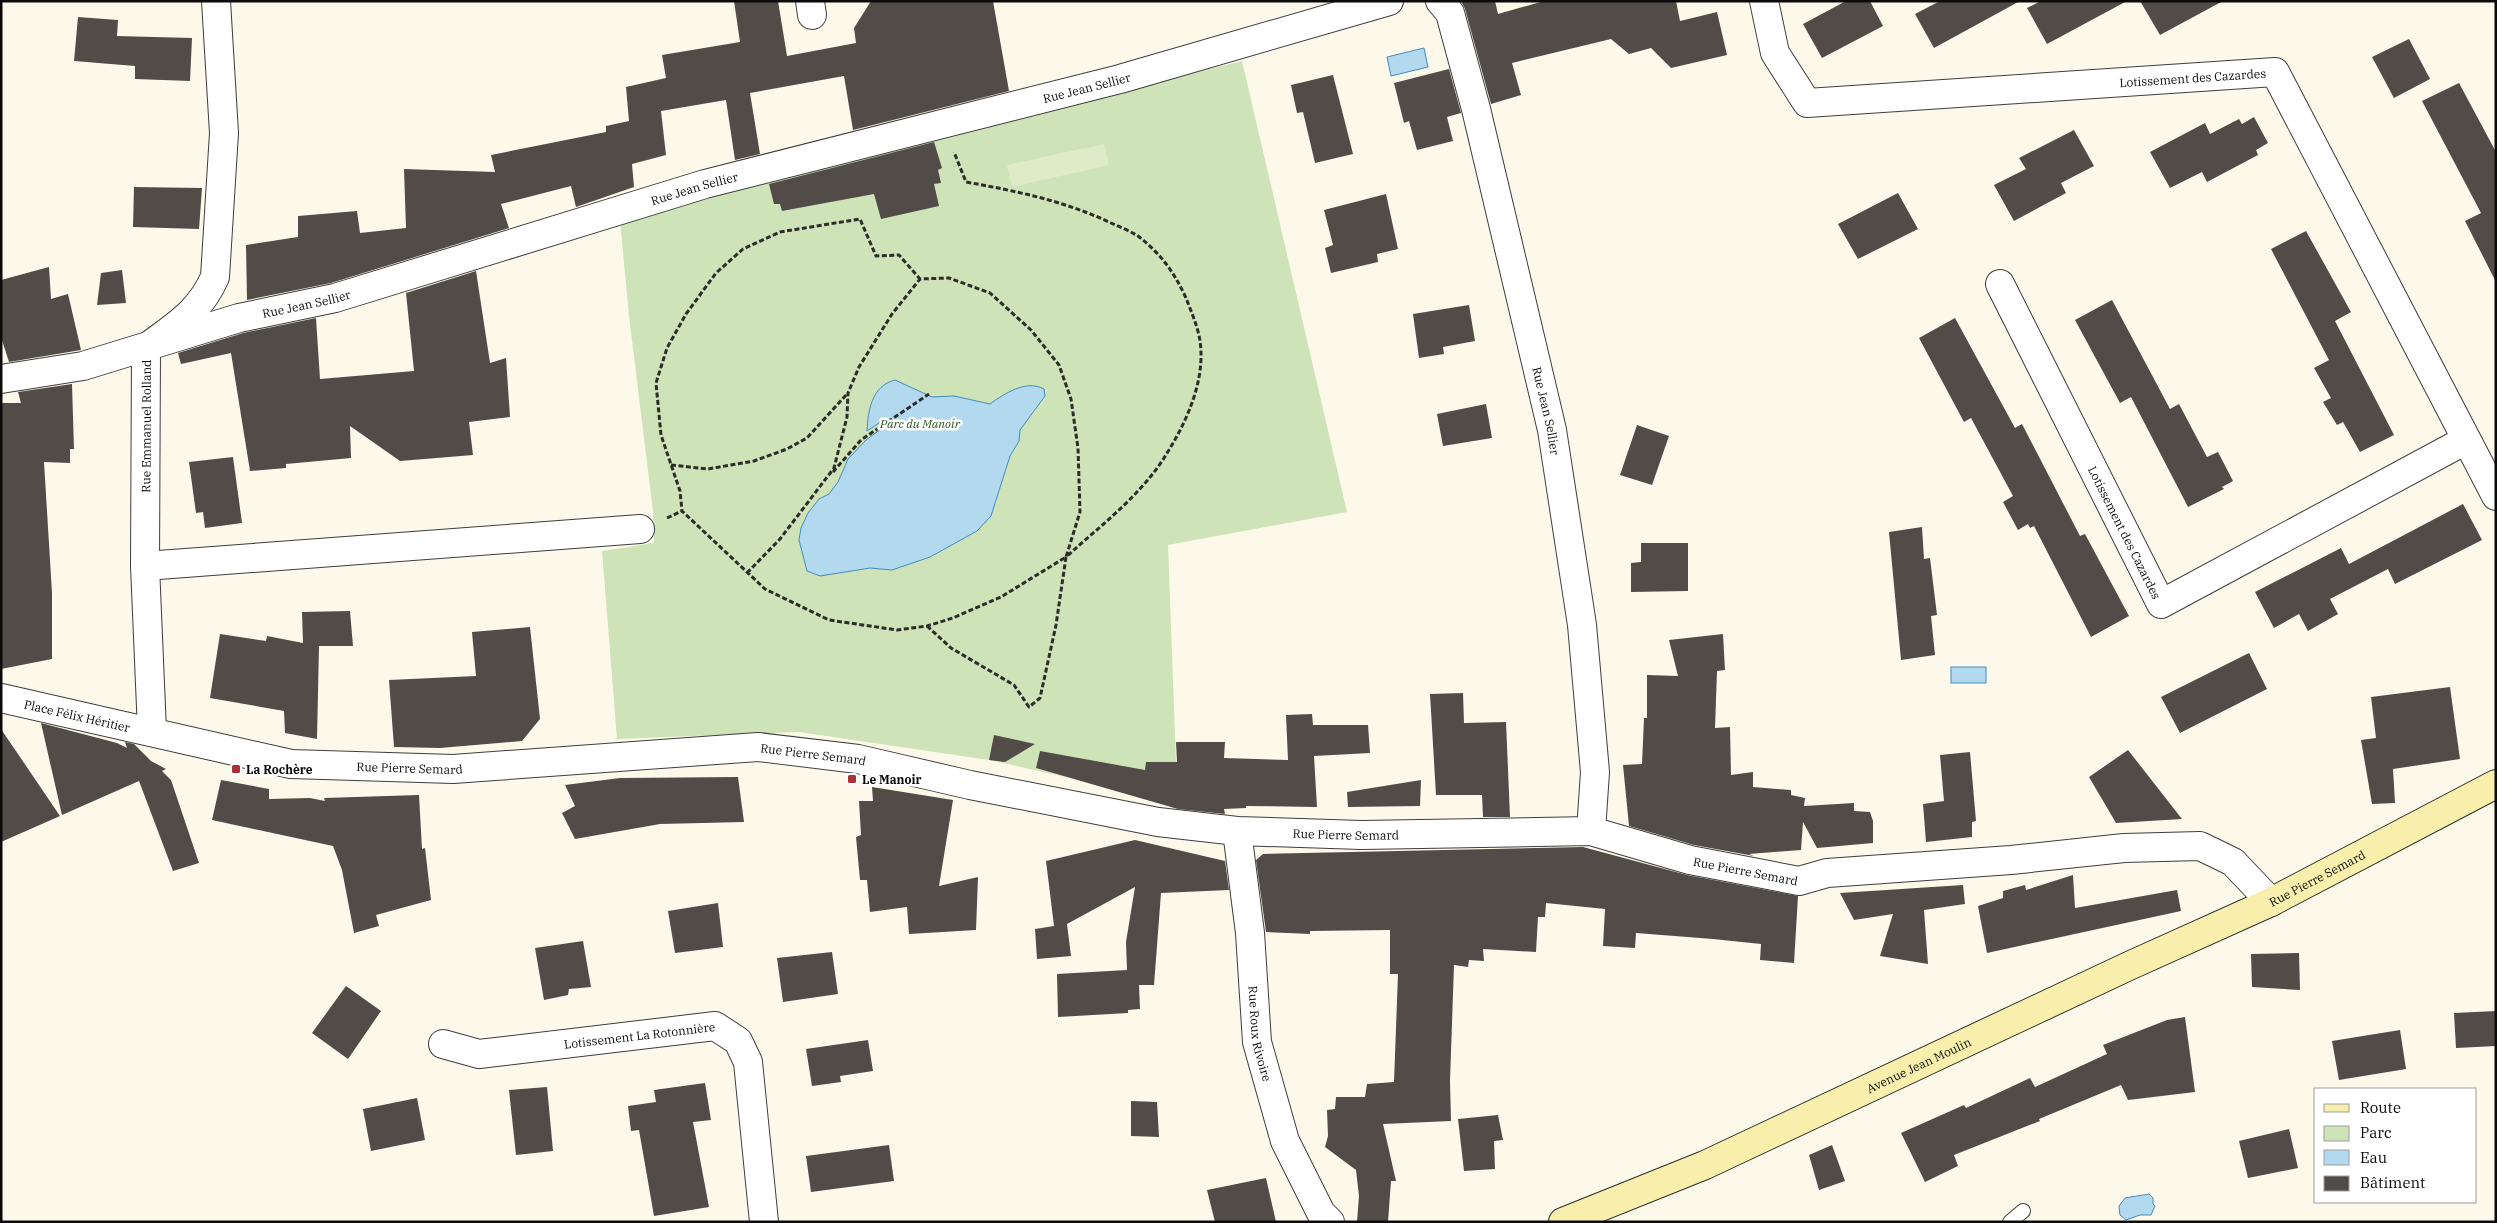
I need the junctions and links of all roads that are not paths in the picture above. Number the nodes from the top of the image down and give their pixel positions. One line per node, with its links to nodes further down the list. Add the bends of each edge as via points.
1 (216, 1): 6 (street, Rue Emmanuel Rolland, via 224,133 214,277 196,309)
2 (1389, 1): 6 (street, Rue Jean Sellier, via 1120,80 705,184 336,298 239,318)
3 (1440, 1): 16 (street, Rue Jean Sellier, via 1450,13 1476,109 1552,430 1582,625 1595,772)
4 (1764, 1): 8 (street, Lotissement des Cazardes, via 1774,53 1807,103 2275,72)
5 (2000, 284): 8 (street, Lotissement des Cazardes, via 2160,604)
6 (146, 348): 7 (street, Rue Jean Sellier, via 83,366); 11 (street, Rue Emmanuel Rolland)
7 (1, 379)
8 (2466, 440): 9 (street, Lotissement des Cazardes)
9 (2496, 496)
10 (640, 529): 11 (street)
11 (145, 566): 13 (street, Rue Emmanuel Rolland)
12 (1, 698): 13 (street, Place Félix Héritier)
13 (152, 731): 15 (street, Rue Pierre Semard, via 291,764 453,769 758,747 858,759 1158,822)
14 (2494, 790): 17 (main road, Rue Pierre Semard)
15 (1237, 831): 16 (street, Rue Pierre Semard, via 1361,835); 21 (street, Rue Roux Rivoire, via 1250,934 1257,1042 1285,1140 1321,1213)
16 (1591, 832): 17 (street, Rue Pierre Semard, via 1690,860 1799,881 1827,873 2124,848 2200,846 2233,862)
17 (2271, 902): 22 (main road, Avenue Jean Moulin, via 1705,1165)
18 (443, 1044): 20 (street, Lotissement La Rotonnière, via 478,1054 716,1026 738,1041 748,1062)
19 (2023, 1211): 23 (lane)
20 (764, 1222)
21 (1330, 1222)
22 (1563, 1222)
23 (2010, 1222)

